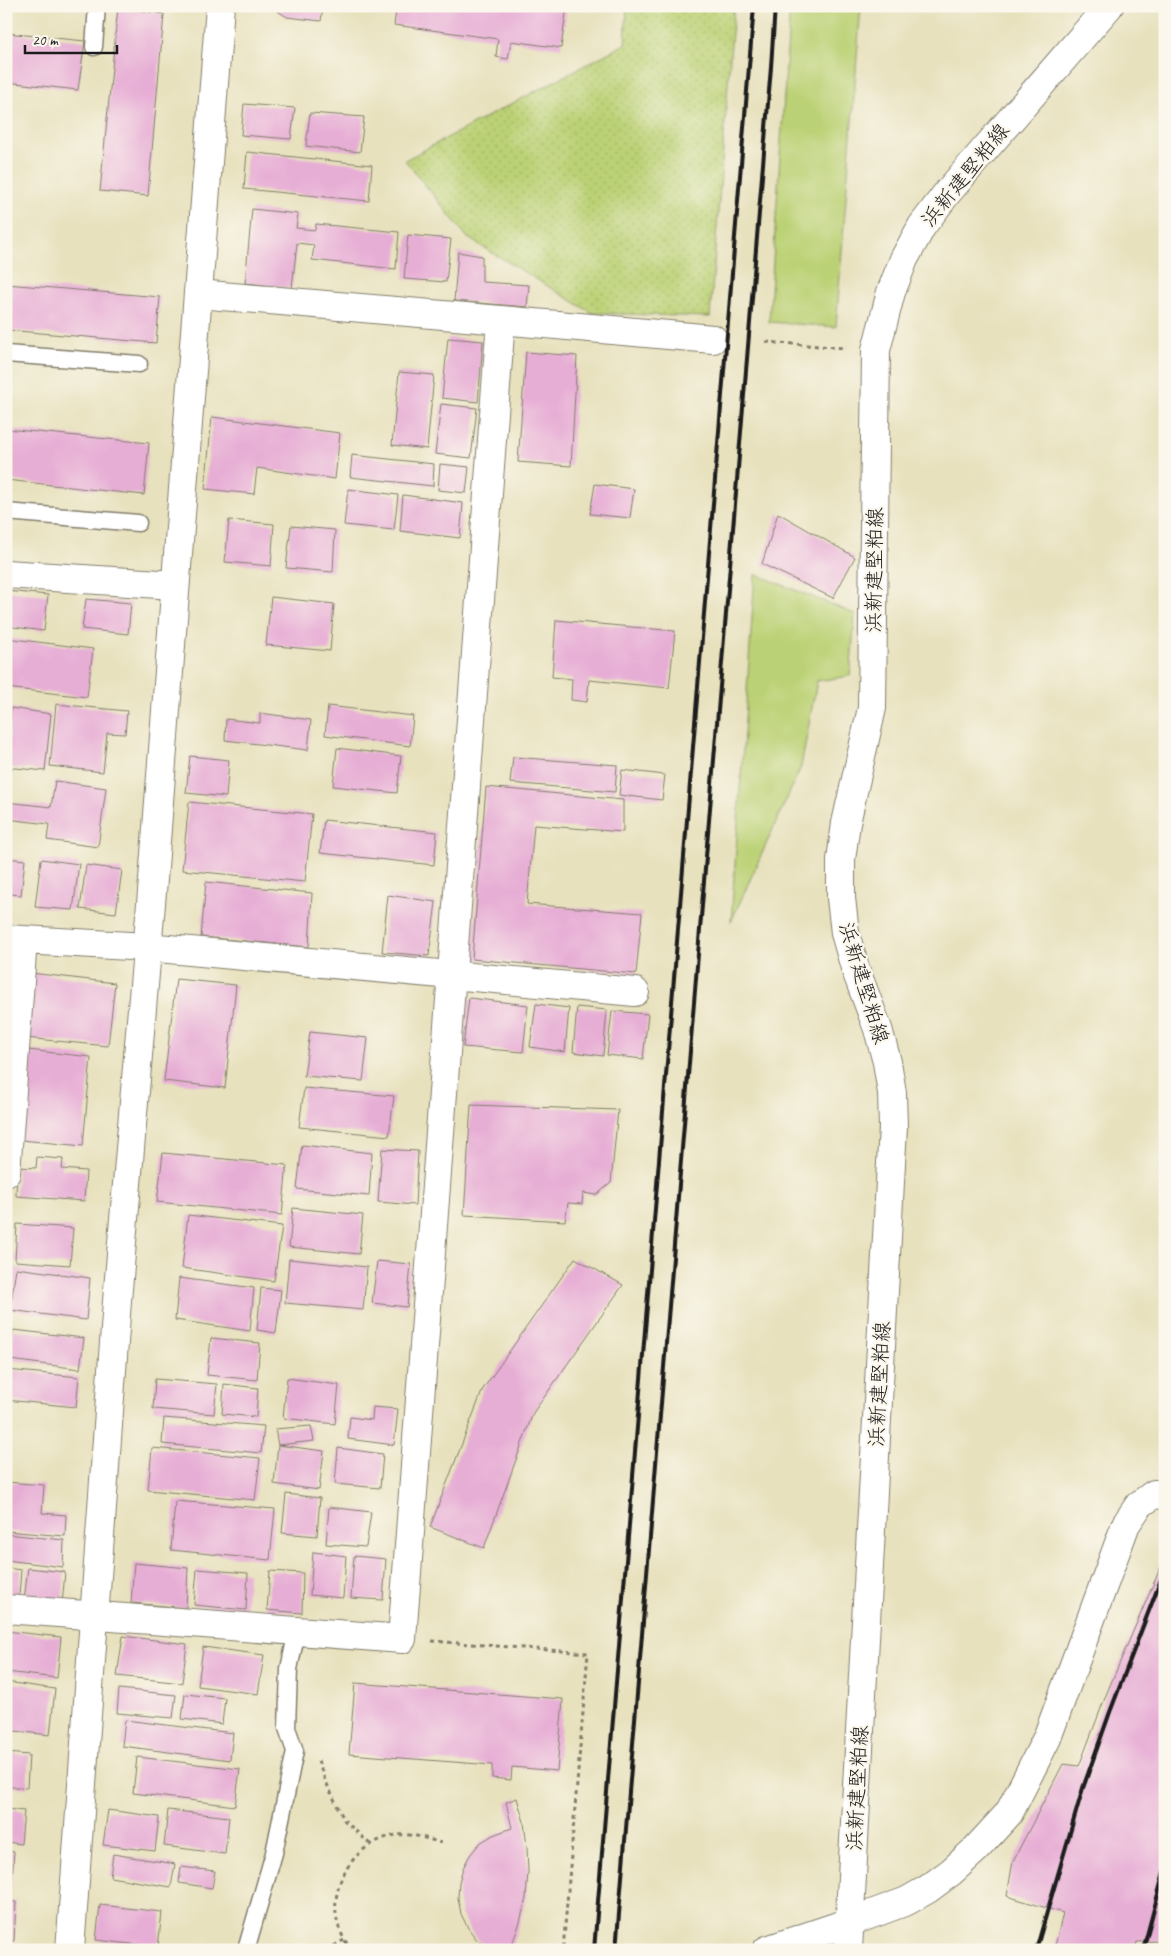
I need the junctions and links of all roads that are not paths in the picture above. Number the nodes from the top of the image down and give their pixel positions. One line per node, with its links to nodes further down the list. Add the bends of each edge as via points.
1 (97, 6): 4 (lane)
2 (220, 6): 5 (street)
3 (1109, 6): 23 (street, 浜新建堅粕線, via 922,226 891,292 876,350 872,708 846,822 841,898 845,933 887,1062 893,1127)
4 (94, 47)
5 (198, 294): 6 (street); 13 (street)
6 (500, 320): 7 (street); 16 (street)
7 (713, 338)
8 (6, 354): 9 (lane)
9 (139, 364)
10 (6, 512): 11 (lane)
11 (138, 523)
12 (6, 574): 13 (street)
13 (175, 584): 15 (street)
14 (15, 939): 15 (street); 18 (street)
15 (147, 947): 16 (street); 21 (street)
16 (452, 974): 17 (street); 22 (street, via 402,1639)
17 (635, 992)
18 (6, 1173)
19 (1165, 1495): 23 (street, via 1154,1494 1139,1505 1126,1524 1046,1738 1009,1813 976,1850 928,1889 907,1901)
20 (6, 1609): 21 (street)
21 (95, 1615): 22 (street); 24 (street)
22 (297, 1631): 25 (lane, via 290,1669 287,1728 295,1751 274,1852)
23 (850, 1922): 26 (street); 27 (street, 浜新建堅粕線)
24 (70, 1950)
25 (246, 1950)
26 (767, 1950)
27 (848, 1950)

